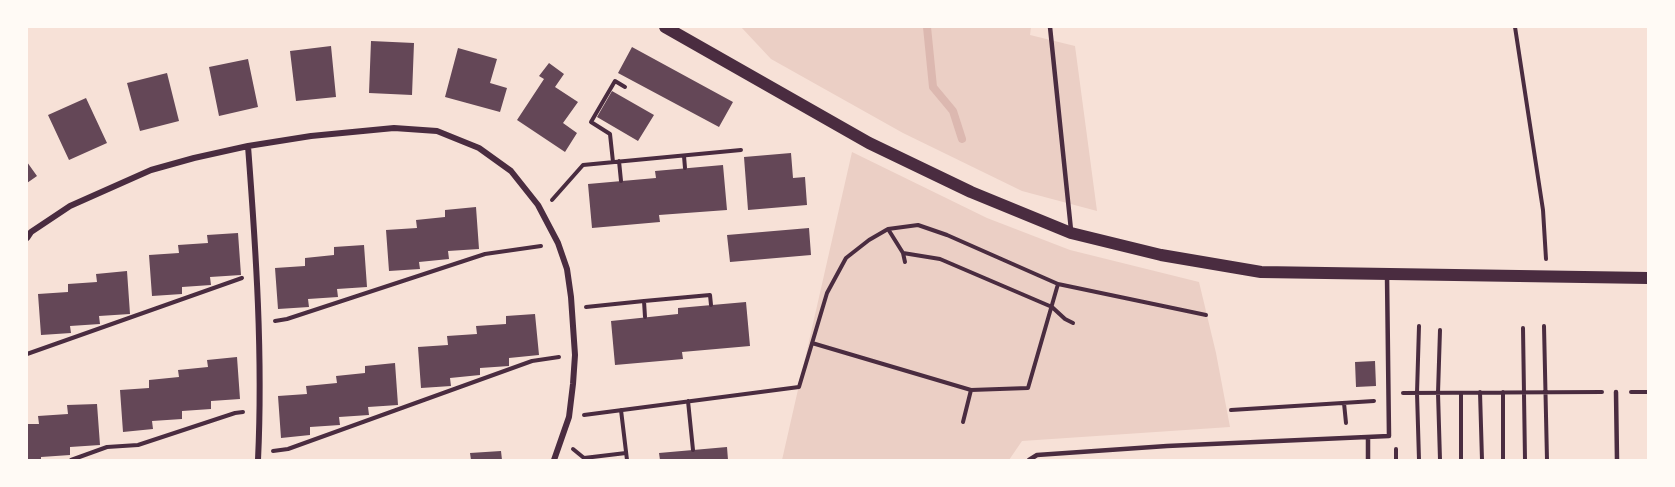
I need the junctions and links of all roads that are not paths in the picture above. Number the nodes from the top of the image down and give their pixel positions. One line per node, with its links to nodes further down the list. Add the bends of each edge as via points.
1 (665, 27): 4 (main road, via 869,143 971,192)
2 (1050, 27): 4 (lane)
3 (248, 146): 5 (street, via 151,170 70,206); 10 (street, via 260,323); 11 (street, via 394,128 437,131 479,148 511,171 538,205 567,269 575,354 573,384 569,417)
4 (1071, 233): 6 (main road, via 1161,255 1261,272)
5 (27, 238)
6 (1386, 273): 7 (main road); 9 (lane, via 1389,436)
7 (1648, 278)
8 (1616, 392): 14 (lane)
9 (1368, 437): 12 (lane, via 1167,446 1037,455); 13 (lane)
10 (259, 457)
11 (554, 460)
12 (1029, 460)
13 (1368, 460)
14 (1617, 460)

